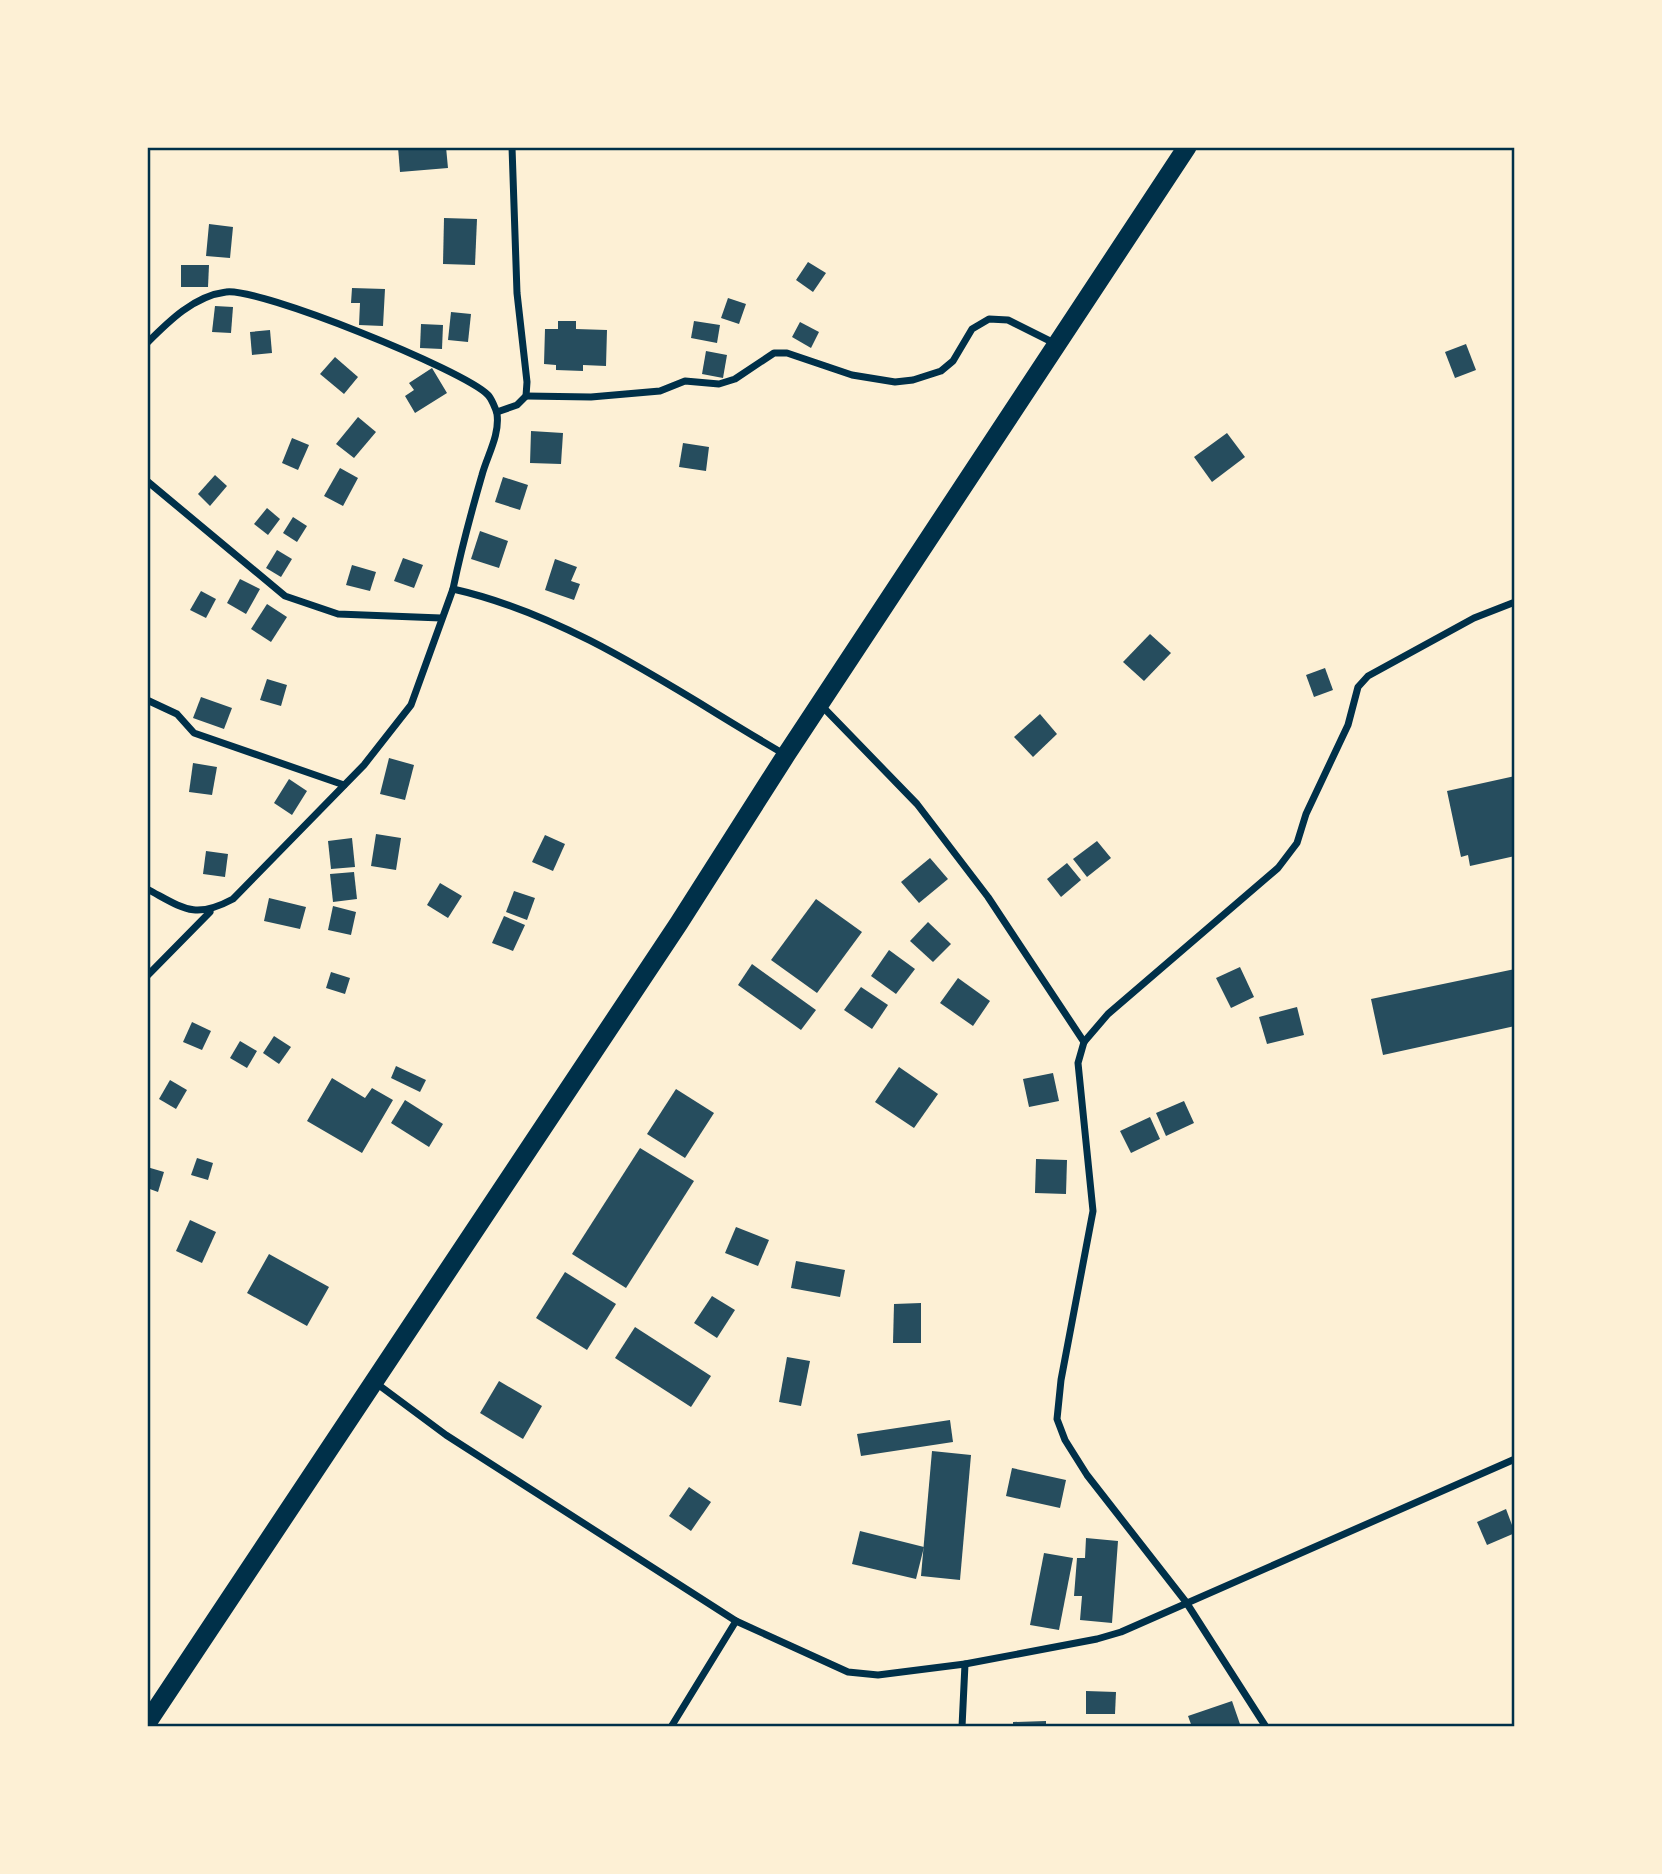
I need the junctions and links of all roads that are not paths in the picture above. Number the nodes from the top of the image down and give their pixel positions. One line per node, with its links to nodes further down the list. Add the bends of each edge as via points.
1 (512, 147): 5 (street)
2 (1187, 147): 4 (highway)
3 (147, 343): 6 (street, via 187,307 228,291 262,298 372,337 488,395)
4 (1057, 344): 5 (street, via 1008,320 989,320 972,329 953,361 941,371 914,380 895,382 852,375 787,353 774,353 736,379 719,384 685,381 646,393); 12 (highway)
5 (526, 396): 6 (street, via 517,405)
6 (497, 412): 8 (street, via 496,434)
7 (147, 481): 10 (street, via 285,596 338,614)
8 (453, 589): 10 (street); 13 (street, via 506,604 580,636)
9 (1515, 602): 18 (street, via 1474,618 1368,676 1358,687 1348,725 1297,843 1278,868 1108,1014)
10 (440, 618): 14 (street, via 411,705)
11 (147, 700): 14 (street, via 177,714 194,733)
12 (820, 704): 13 (highway); 18 (street, via 917,804 988,897)
13 (786, 755): 19 (highway)
14 (344, 785): 16 (street, via 233,900)
15 (147, 889): 16 (street, via 183,908)
16 (210, 912): 17 (street)
17 (147, 976)
18 (1084, 1042): 21 (street, via 1078,1079 1093,1211 1057,1419 1087,1475)
19 (373, 1380): 22 (street, via 446,1435); 24 (highway)
20 (1515, 1459): 21 (street)
21 (1186, 1602): 23 (street, via 1097,1639); 27 (street)
22 (736, 1621): 23 (street, via 848,1672 878,1675); 25 (street)
23 (965, 1664): 26 (street)
24 (147, 1723)
25 (671, 1727)
26 (962, 1727)
27 (1266, 1727)

